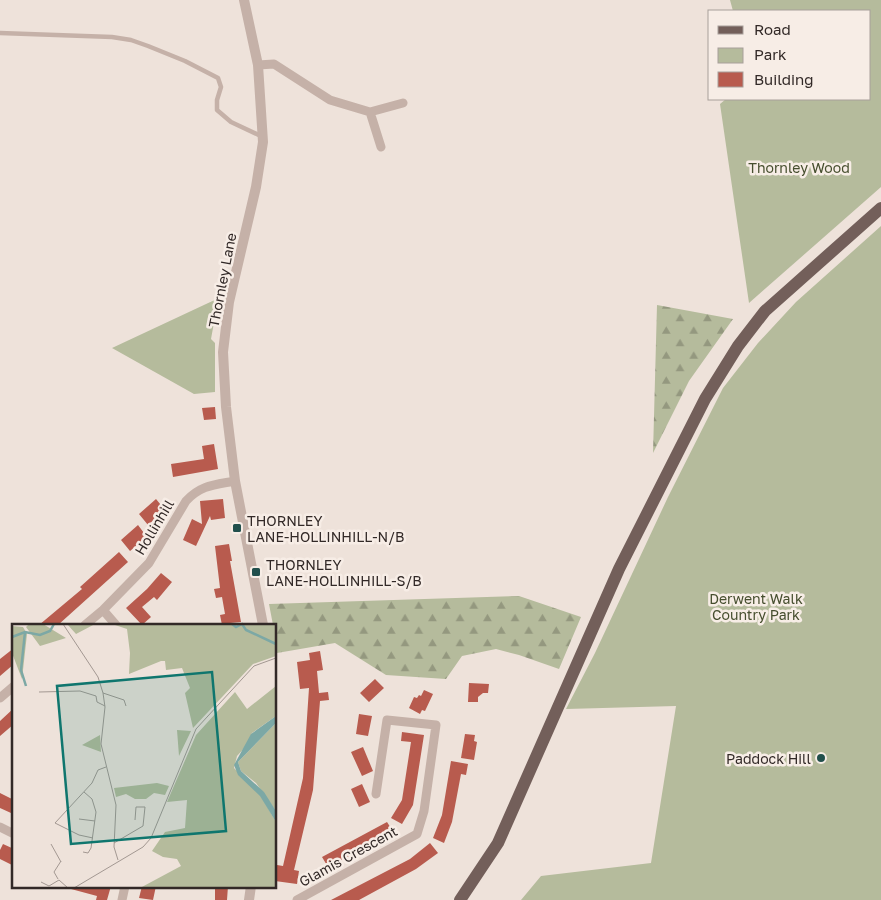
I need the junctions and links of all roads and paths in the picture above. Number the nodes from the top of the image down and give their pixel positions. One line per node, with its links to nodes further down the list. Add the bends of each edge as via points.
1 (244, 0): 3 (street, Thornley Lane)
2 (0, 33): 6 (lane, via 112,37 148,46 218,78 221,88 217,110 231,122)
3 (258, 65): 5 (street, via 274,64 330,100); 6 (street, Thornley Lane)
4 (404, 102): 5 (street)
5 (370, 112): 7 (street)
6 (263, 137): 9 (street, Thornley Lane, via 256,187 229,302 223,352)
7 (381, 147)
8 (881, 208): 20 (main road, via 765,311 709,391 619,569 498,843)
9 (235, 481): 10 (street, Hollinhill, via 201,488 192,494 149,563); 13 (street, Thornley Lane)
10 (103, 610): 11 (street, Hollinhill); 12 (street)
11 (86, 624)
12 (115, 624)
13 (263, 624)
14 (12, 688): 15 (street)
15 (0, 698)
16 (376, 794): 19 (street, Glamis Crescent, via 387,720 436,725 424,811 417,834)
17 (0, 827): 18 (street)
18 (12, 833)
19 (297, 900)
20 (460, 900)

